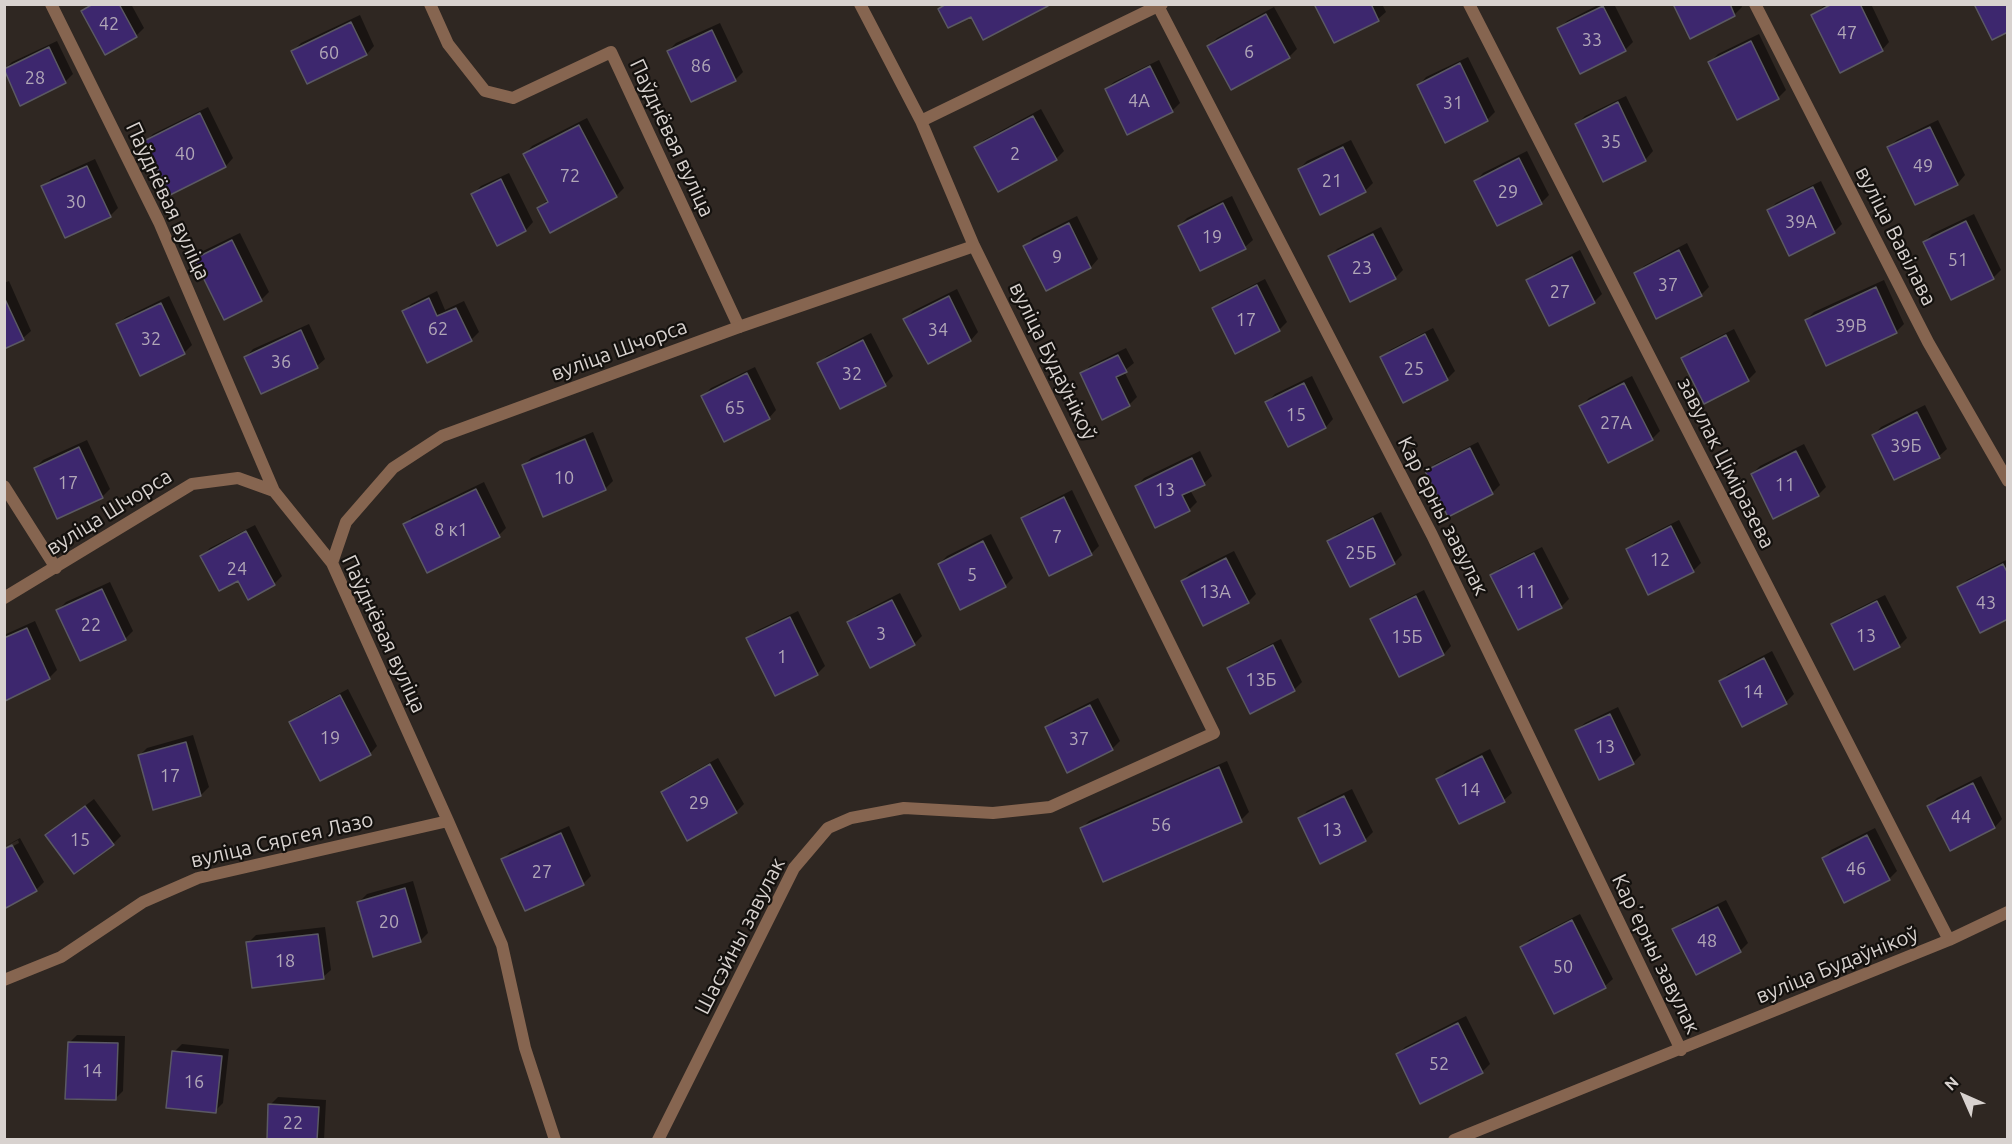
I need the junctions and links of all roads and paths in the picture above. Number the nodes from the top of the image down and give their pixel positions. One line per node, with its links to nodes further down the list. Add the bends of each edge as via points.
1 (51, 4): 12 (street, Паўднёвая вуліца, via 159,222)
2 (430, 4): 9 (street, Паўднёвая вуліца, via 448,44 485,91 513,98 611,52)
3 (860, 4): 7 (street, вуліца Будаўнікоў)
4 (1468, 4): 19 (street, завулак Ціміразева)
5 (1755, 4): 10 (street, вуліца Вавілава, via 1928,342)
6 (1160, 5): 7 (street); 21 (street, Карʼерны завулак, via 1432,535)
7 (921, 121): 8 (street, вуліца Будаўнікоў)
8 (974, 246): 9 (street, вуліца Шчорса); 16 (street, вуліца Будаўнікоў)
9 (739, 327): 13 (street, вуліца Шчорса, via 442,436 393,468 346,522)
10 (2007, 481)
11 (4, 486): 14 (street)
12 (274, 491): 13 (street, Паўднёвая вуліца); 14 (street, вуліца Шчорса, via 238,478 192,484)
13 (332, 563): 17 (street, Паўднёвая вуліца)
14 (56, 568): 15 (street, вуліца Шчорса)
15 (4, 598)
16 (1214, 733): 23 (street, Шасэйны завулак, via 1050,807 993,813 904,808 851,818 828,828 794,868)
17 (448, 821): 20 (street, вуліца Сяргея Лазо, via 198,878 143,902 61,957); 22 (street, Паўднёвая вуліца, via 502,945 525,1048)
18 (2007, 912): 19 (street, вуліца Будаўнікоў)
19 (1949, 940): 21 (street, вуліца Будаўнікоў)
20 (4, 980)
21 (1681, 1050): 24 (street, вуліца Будаўнікоў)
22 (555, 1140)
23 (658, 1140)
24 (1454, 1140)

